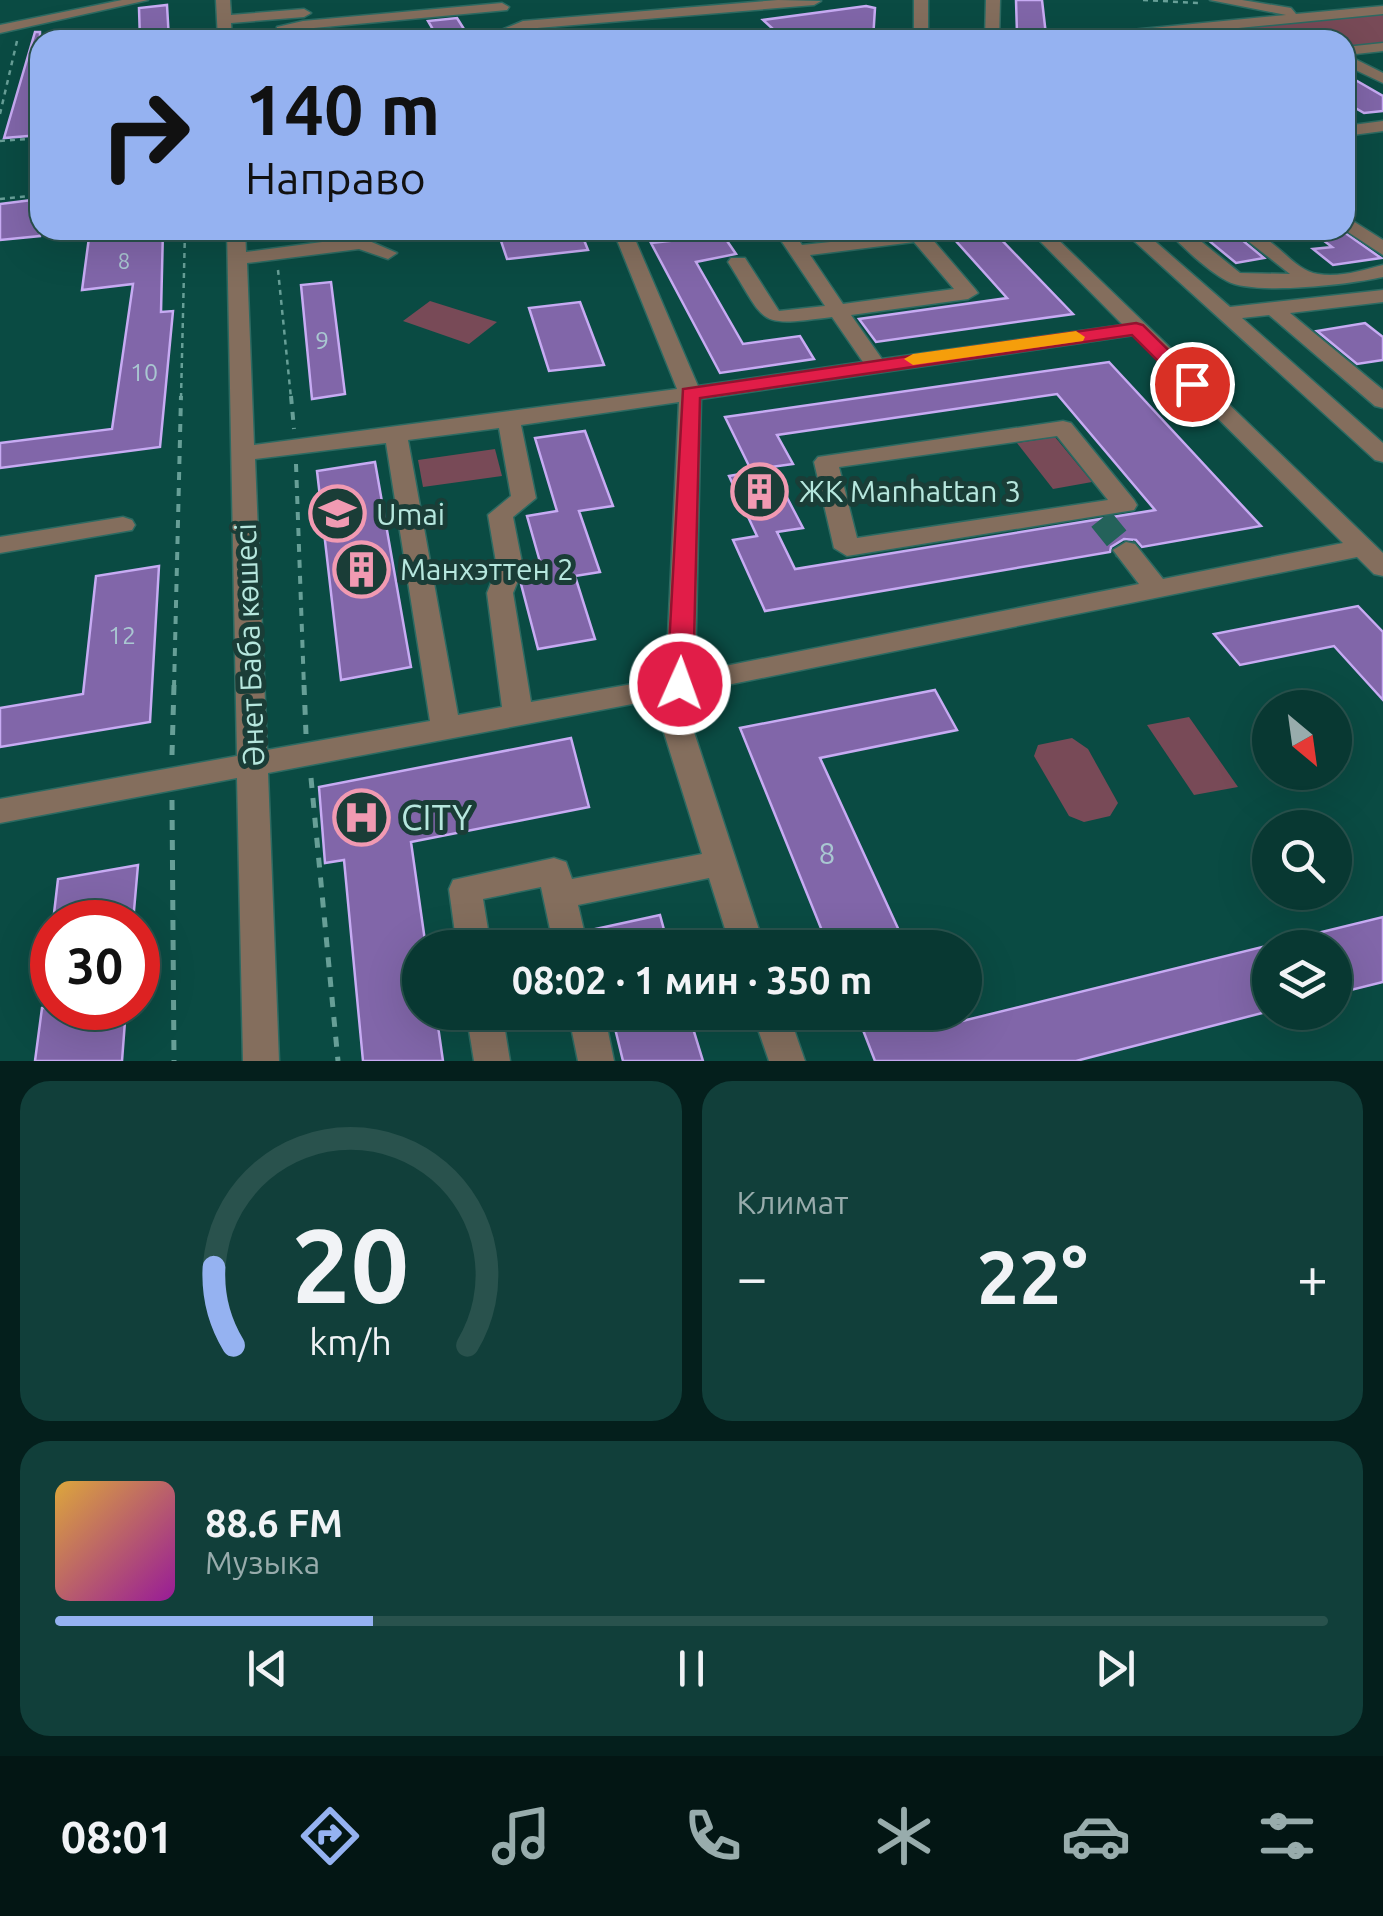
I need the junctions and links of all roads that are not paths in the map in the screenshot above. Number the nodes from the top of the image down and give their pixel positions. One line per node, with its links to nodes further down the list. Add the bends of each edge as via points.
1 (141, 0): 13 (street)
2 (223, 0): 12 (street)
3 (452, 0): 12 (street)
4 (816, 0): 17 (street)
5 (921, 0): 18 (street)
6 (993, 0): 19 (street)
7 (1217, 0): 8 (street)
8 (1257, 2): 11 (street)
9 (501, 3): 15 (street); 16 (street)
10 (1383, 10): 11 (street)
11 (1306, 17): 20 (street)
12 (224, 20): 14 (street)
13 (0, 29)
14 (225, 30)
15 (282, 30)
16 (510, 30)
17 (518, 30)
18 (921, 30)
19 (992, 30)
20 (1173, 30)
21 (1383, 47): 22 (street)
22 (1355, 50)
23 (1355, 64): 24 (street)
24 (1383, 79)
25 (1383, 126): 26 (street)
26 (1355, 130)
27 (1355, 229): 37 (street)
28 (236, 240): 40 (street, Әнет Баба көшесі)
29 (626, 240): 51 (street)
30 (790, 240): 38 (street)
31 (889, 240): 38 (street)
32 (922, 240): 47 (street, via 968,292)
33 (1048, 240): 49 (street)
34 (1143, 240): 48 (street)
35 (1188, 240): 43 (street, via 1233,277)
36 (1256, 240): 43 (street)
37 (1383, 249)
38 (798, 252): 47 (street)
39 (388, 253): 40 (street, via 360,243)
40 (237, 259): 55 (street, Әнет Баба көшесі)
41 (738, 262): 47 (street, via 772,315)
42 (1383, 271): 44 (street)
43 (1310, 280): 44 (street)
44 (1341, 280): 45 (street)
45 (1375, 297): 46 (street)
46 (1274, 309): 48 (street); 52 (street)
47 (839, 310): 50 (street)
48 (1225, 314): 56 (street)
49 (1136, 329): 50 (street); 60 (street)
50 (875, 365): 51 (street)
51 (690, 393): 53 (street); 64 (street)
52 (1383, 401)
53 (510, 420): 54 (street); 65 (street, via 524,498 500,515 510,568 500,593)
54 (396, 434): 55 (street); 66 (street)
55 (242, 454): 67 (street, Әнет Баба көшесі)
56 (1383, 454)
57 (1098, 514): 57 (street, via 1125,505 1063,428 826,462 846,548)
58 (123, 525): 59 (street)
59 (0, 545)
60 (1360, 548): 62 (street); 63 (street)
61 (1126, 550): 63 (street)
62 (1383, 568)
63 (1158, 590): 64 (street)
64 (680, 684): 65 (street); 69 (street, via 674,720)
65 (518, 715): 66 (street)
66 (446, 728): 67 (street)
67 (254, 764): 68 (street); 77 (street, Әнет Баба көшесі)
68 (0, 811)
69 (720, 863): 70 (street); 73 (street)
70 (560, 895): 71 (street, via 554,872 465,890); 72 (street)
71 (471, 930)
72 (567, 930)
73 (742, 930)
74 (487, 1030): 78 (street)
75 (590, 1030): 79 (street)
76 (777, 1030): 80 (street)
77 (261, 1061)
78 (492, 1061)
79 (596, 1061)
80 (788, 1061)

